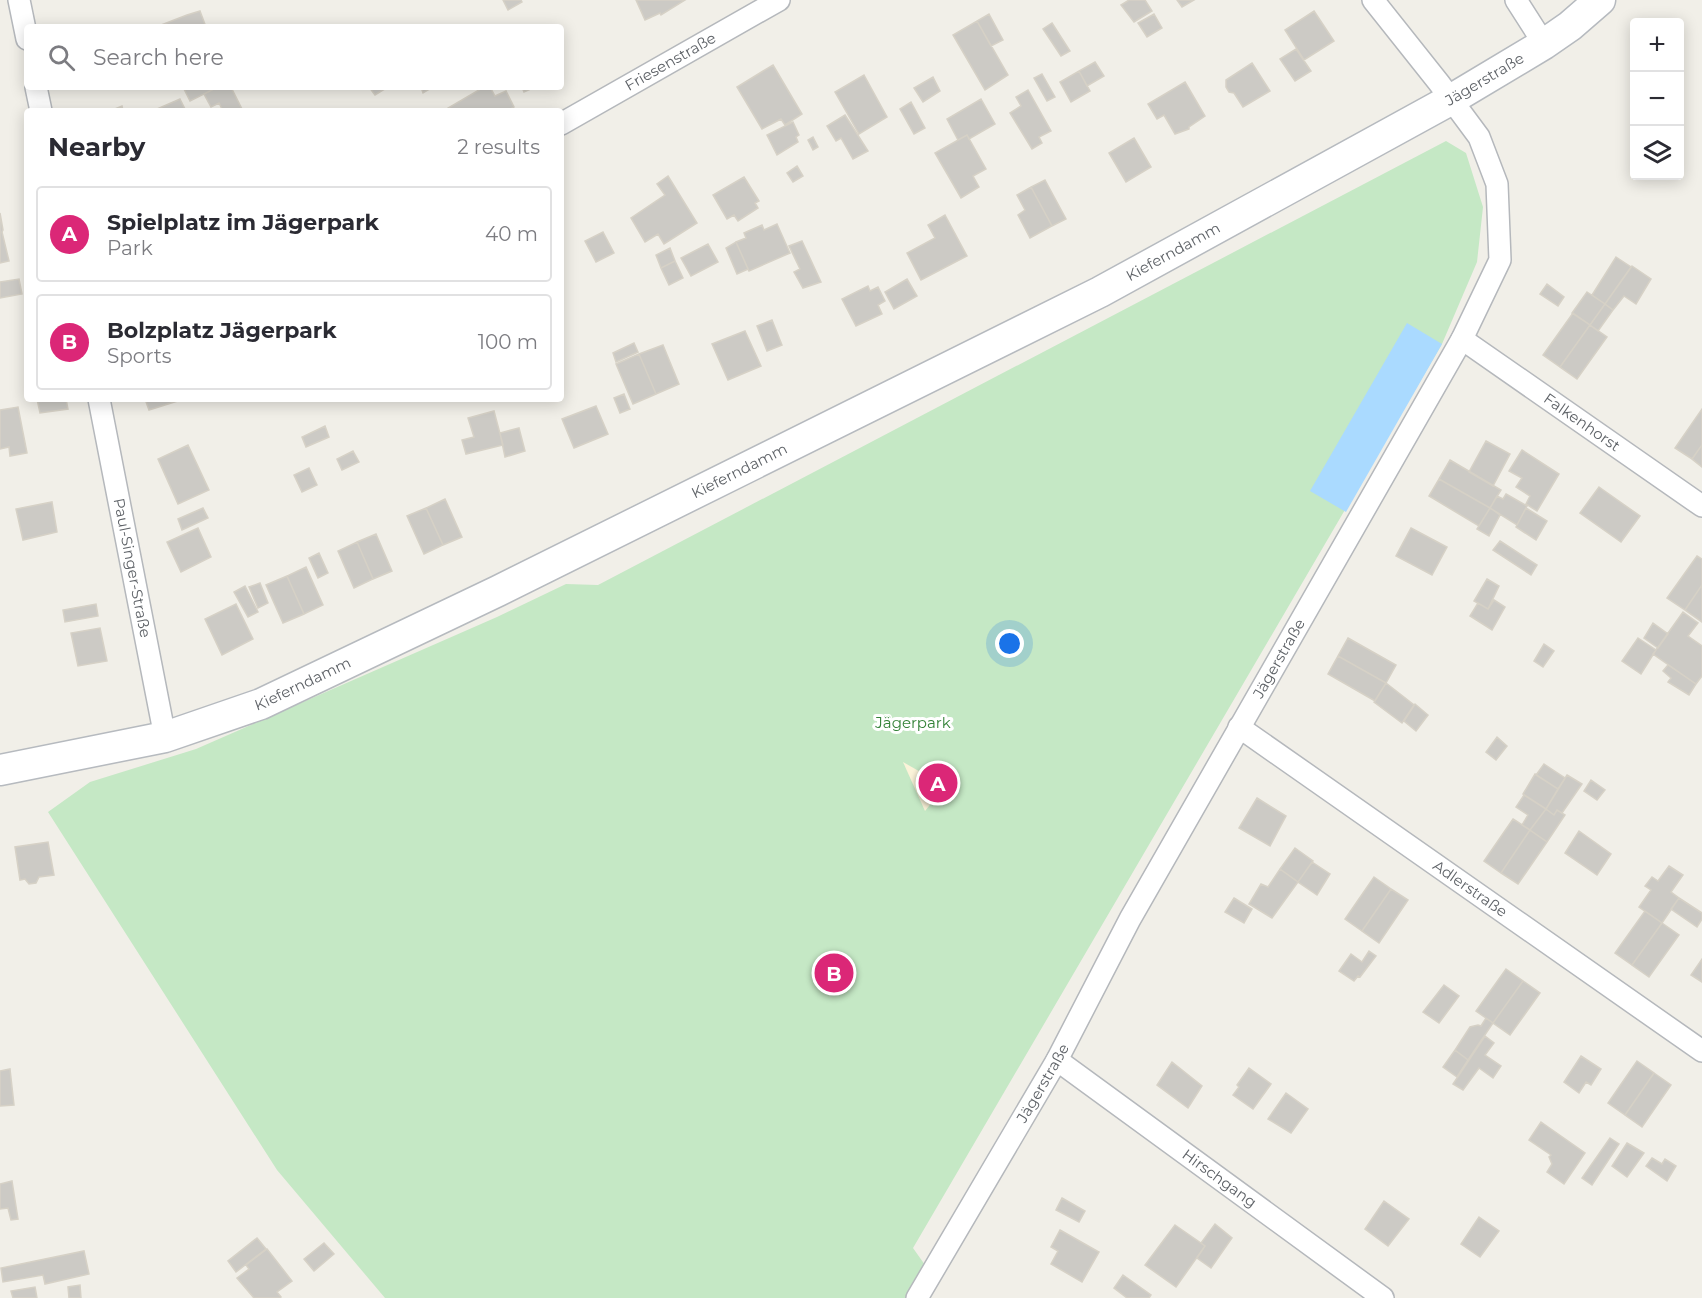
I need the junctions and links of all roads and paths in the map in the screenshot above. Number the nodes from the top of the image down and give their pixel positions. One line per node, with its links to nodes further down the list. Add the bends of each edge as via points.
1 (19, 0): 6 (street)
2 (779, 0): 11 (street, Friesenstraße)
3 (1373, 0): 9 (street)
4 (1516, 0): 7 (street, Jägerstraße)
5 (1600, 0): 7 (street, Jägerstraße)
6 (24, 24)
7 (1544, 44): 9 (street, Jägerstraße)
8 (37, 90): 10 (street)
9 (1452, 99): 12 (street, Jägerstraße, via 1479,137 1497,184 1500,260); 16 (street, Kieferndamm, via 1100,292 742,470 261,704)
10 (40, 108)
11 (564, 122)
12 (1462, 339): 14 (street, Falkenhorst); 15 (street, Jägerstraße)
13 (100, 402): 16 (street, Paul-Singer-Straße)
14 (1702, 506)
15 (1239, 727): 18 (street, Adlerstraße); 19 (street, Jägerstraße, via 1130,919)
16 (165, 737): 17 (street, Kieferndamm)
17 (0, 770)
18 (1702, 1051)
19 (1057, 1060): 20 (street, Jägerstraße); 21 (street, Hirschgang)
20 (917, 1298)
21 (1383, 1298)

